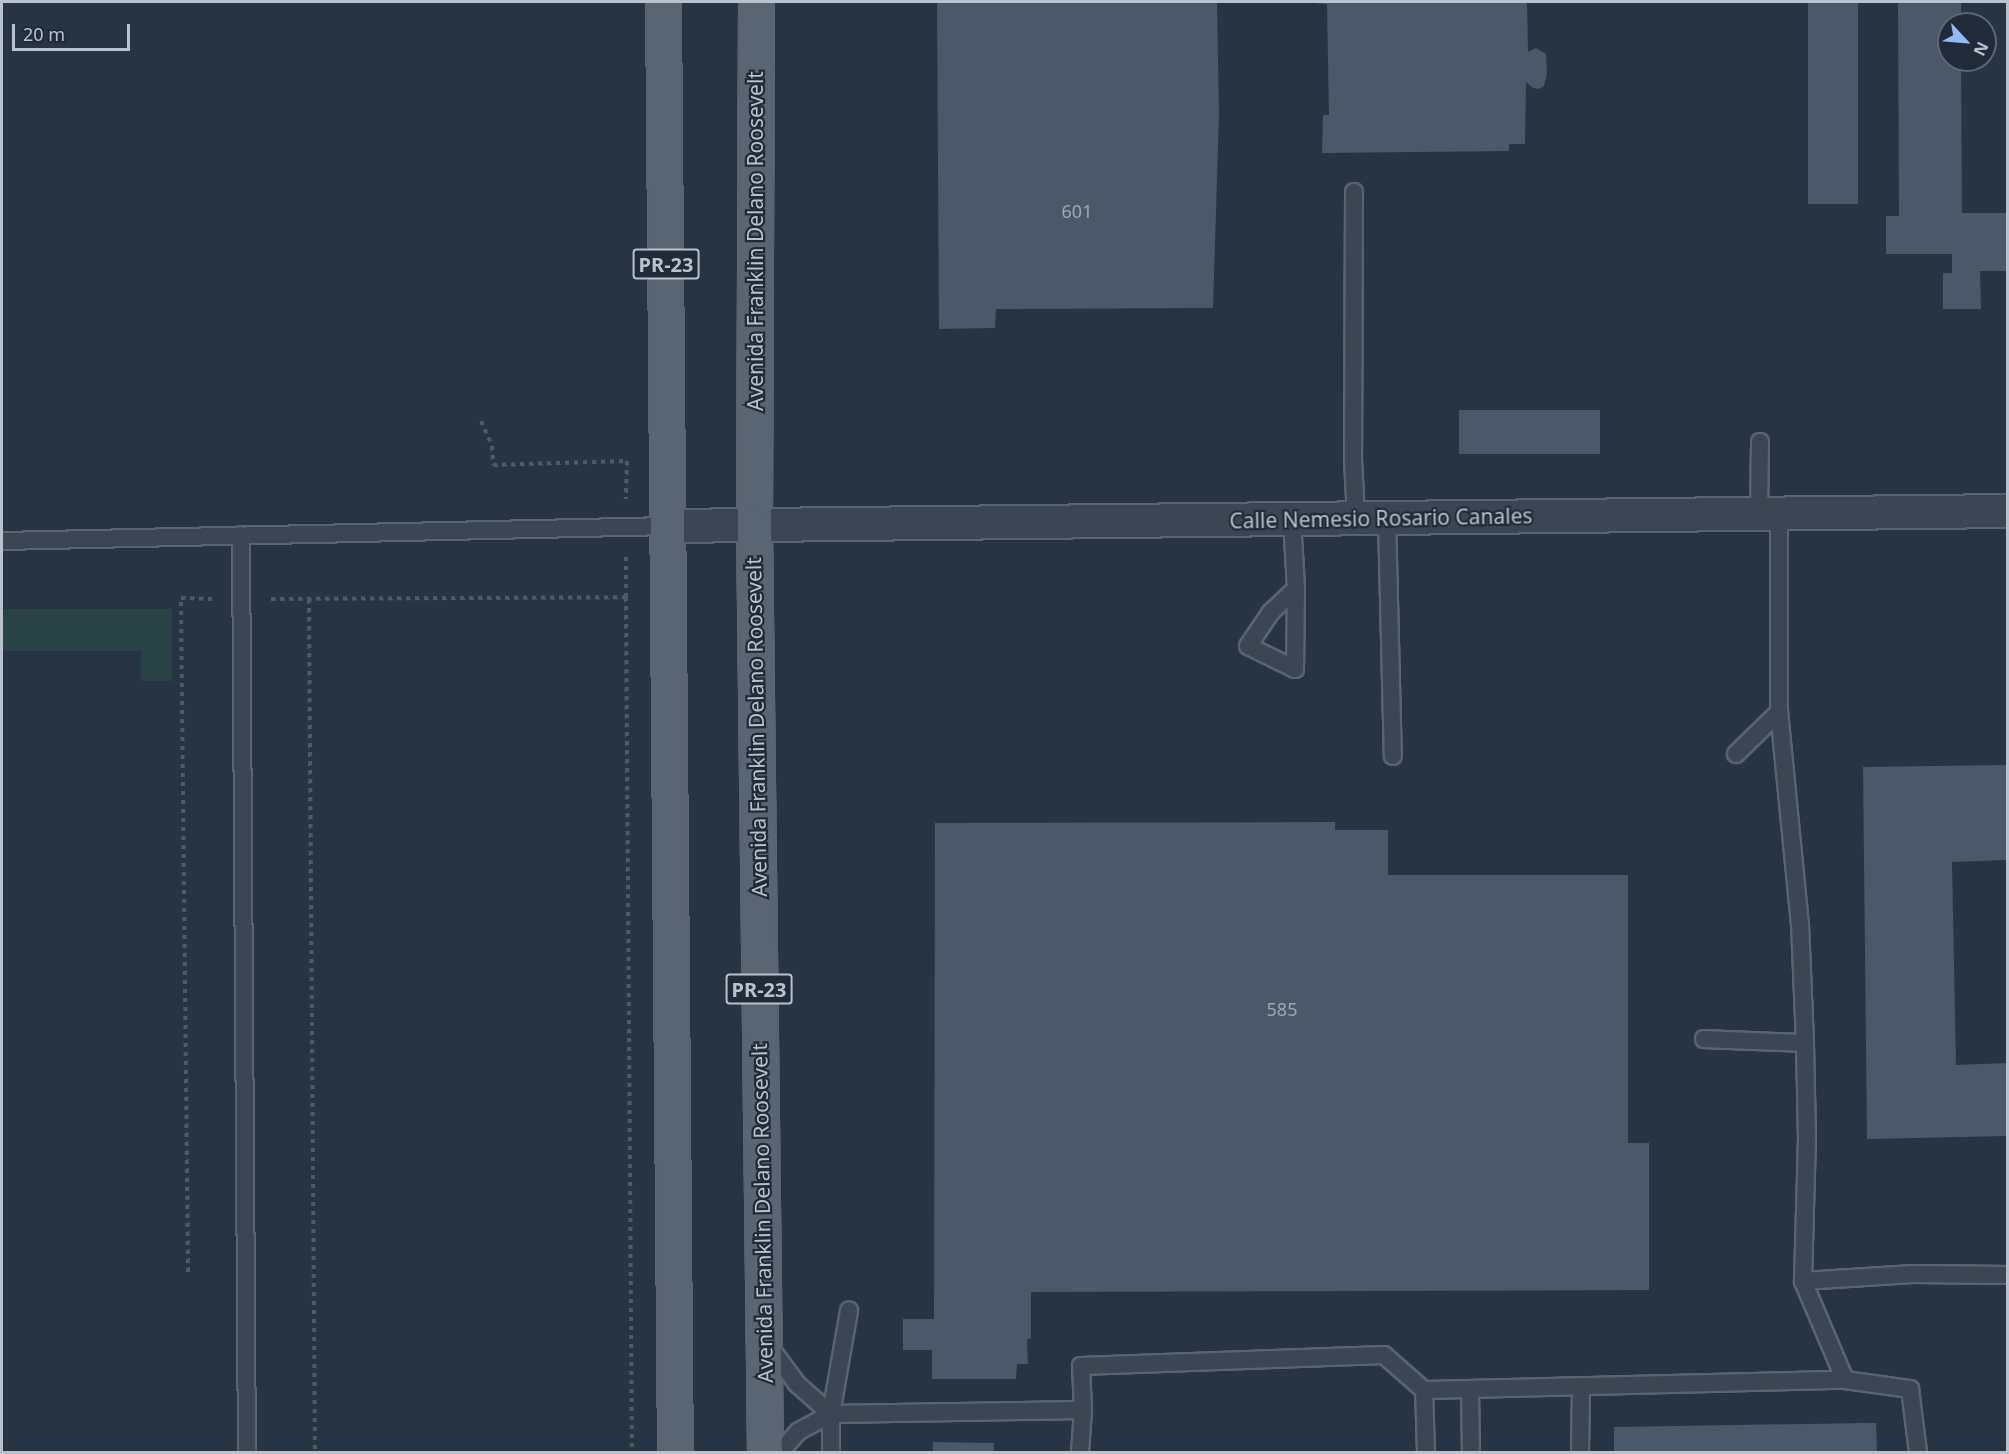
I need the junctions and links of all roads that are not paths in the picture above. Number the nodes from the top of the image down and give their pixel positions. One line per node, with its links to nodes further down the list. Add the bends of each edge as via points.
1 (663, 2): 10 (main road, PR-23)
2 (756, 2): 11 (main road, Avenida Franklin Delano Roosevelt / PR-23)
3 (1354, 192): 7 (lane)
4 (1760, 442): 6 (lane)
5 (2007, 511): 6 (street, Calle Nemesio Rosario Canales)
6 (1769, 514): 8 (street, Calle Nemesio Rosario Canales); 15 (lane)
7 (1356, 518): 8 (street, Calle Nemesio Rosario Canales); 9 (street, Calle Nemesio Rosario Canales)
8 (1387, 518): 17 (lane)
9 (1292, 519): 11 (street, Calle Nemesio Rosario Canales); 14 (lane)
10 (668, 526): 11 (street, Calle Nemesio Rosario Canales); 12 (lane); 31 (main road, PR-23)
11 (754, 526): 23 (main road, Avenida Franklin Delano Roosevelt / PR-23)
12 (241, 535): 13 (lane); 30 (lane)
13 (2, 541)
14 (1296, 589): 14 (lane, via 1295,669 1248,646 1271,612)
15 (1779, 712): 16 (lane); 19 (lane, via 1800,926)
16 (1736, 754)
17 (1393, 756)
18 (1704, 1039): 19 (lane)
19 (1805, 1043): 21 (lane)
20 (2007, 1275): 21 (lane, via 1913,1274)
21 (1803, 1281): 24 (lane)
22 (849, 1311): 29 (lane)
23 (763, 1336): 29 (lane, via 797,1384); 32 (main road, Avenida Franklin Delano Roosevelt / PR-23)
24 (1845, 1380): 25 (lane); 39 (lane, via 1910,1389)
25 (1581, 1386): 26 (lane); 38 (lane)
26 (1470, 1389): 27 (lane); 37 (lane)
27 (1424, 1390): 28 (lane, via 1384,1355 1081,1366); 36 (lane)
28 (1083, 1410): 29 (lane); 35 (lane)
29 (831, 1414): 33 (lane, via 799,1431); 34 (lane)
30 (247, 1452)
31 (675, 1452)
32 (765, 1452)
33 (780, 1452)
34 (831, 1452)
35 (1080, 1452)
36 (1426, 1452)
37 (1471, 1452)
38 (1580, 1452)
39 (1918, 1452)

